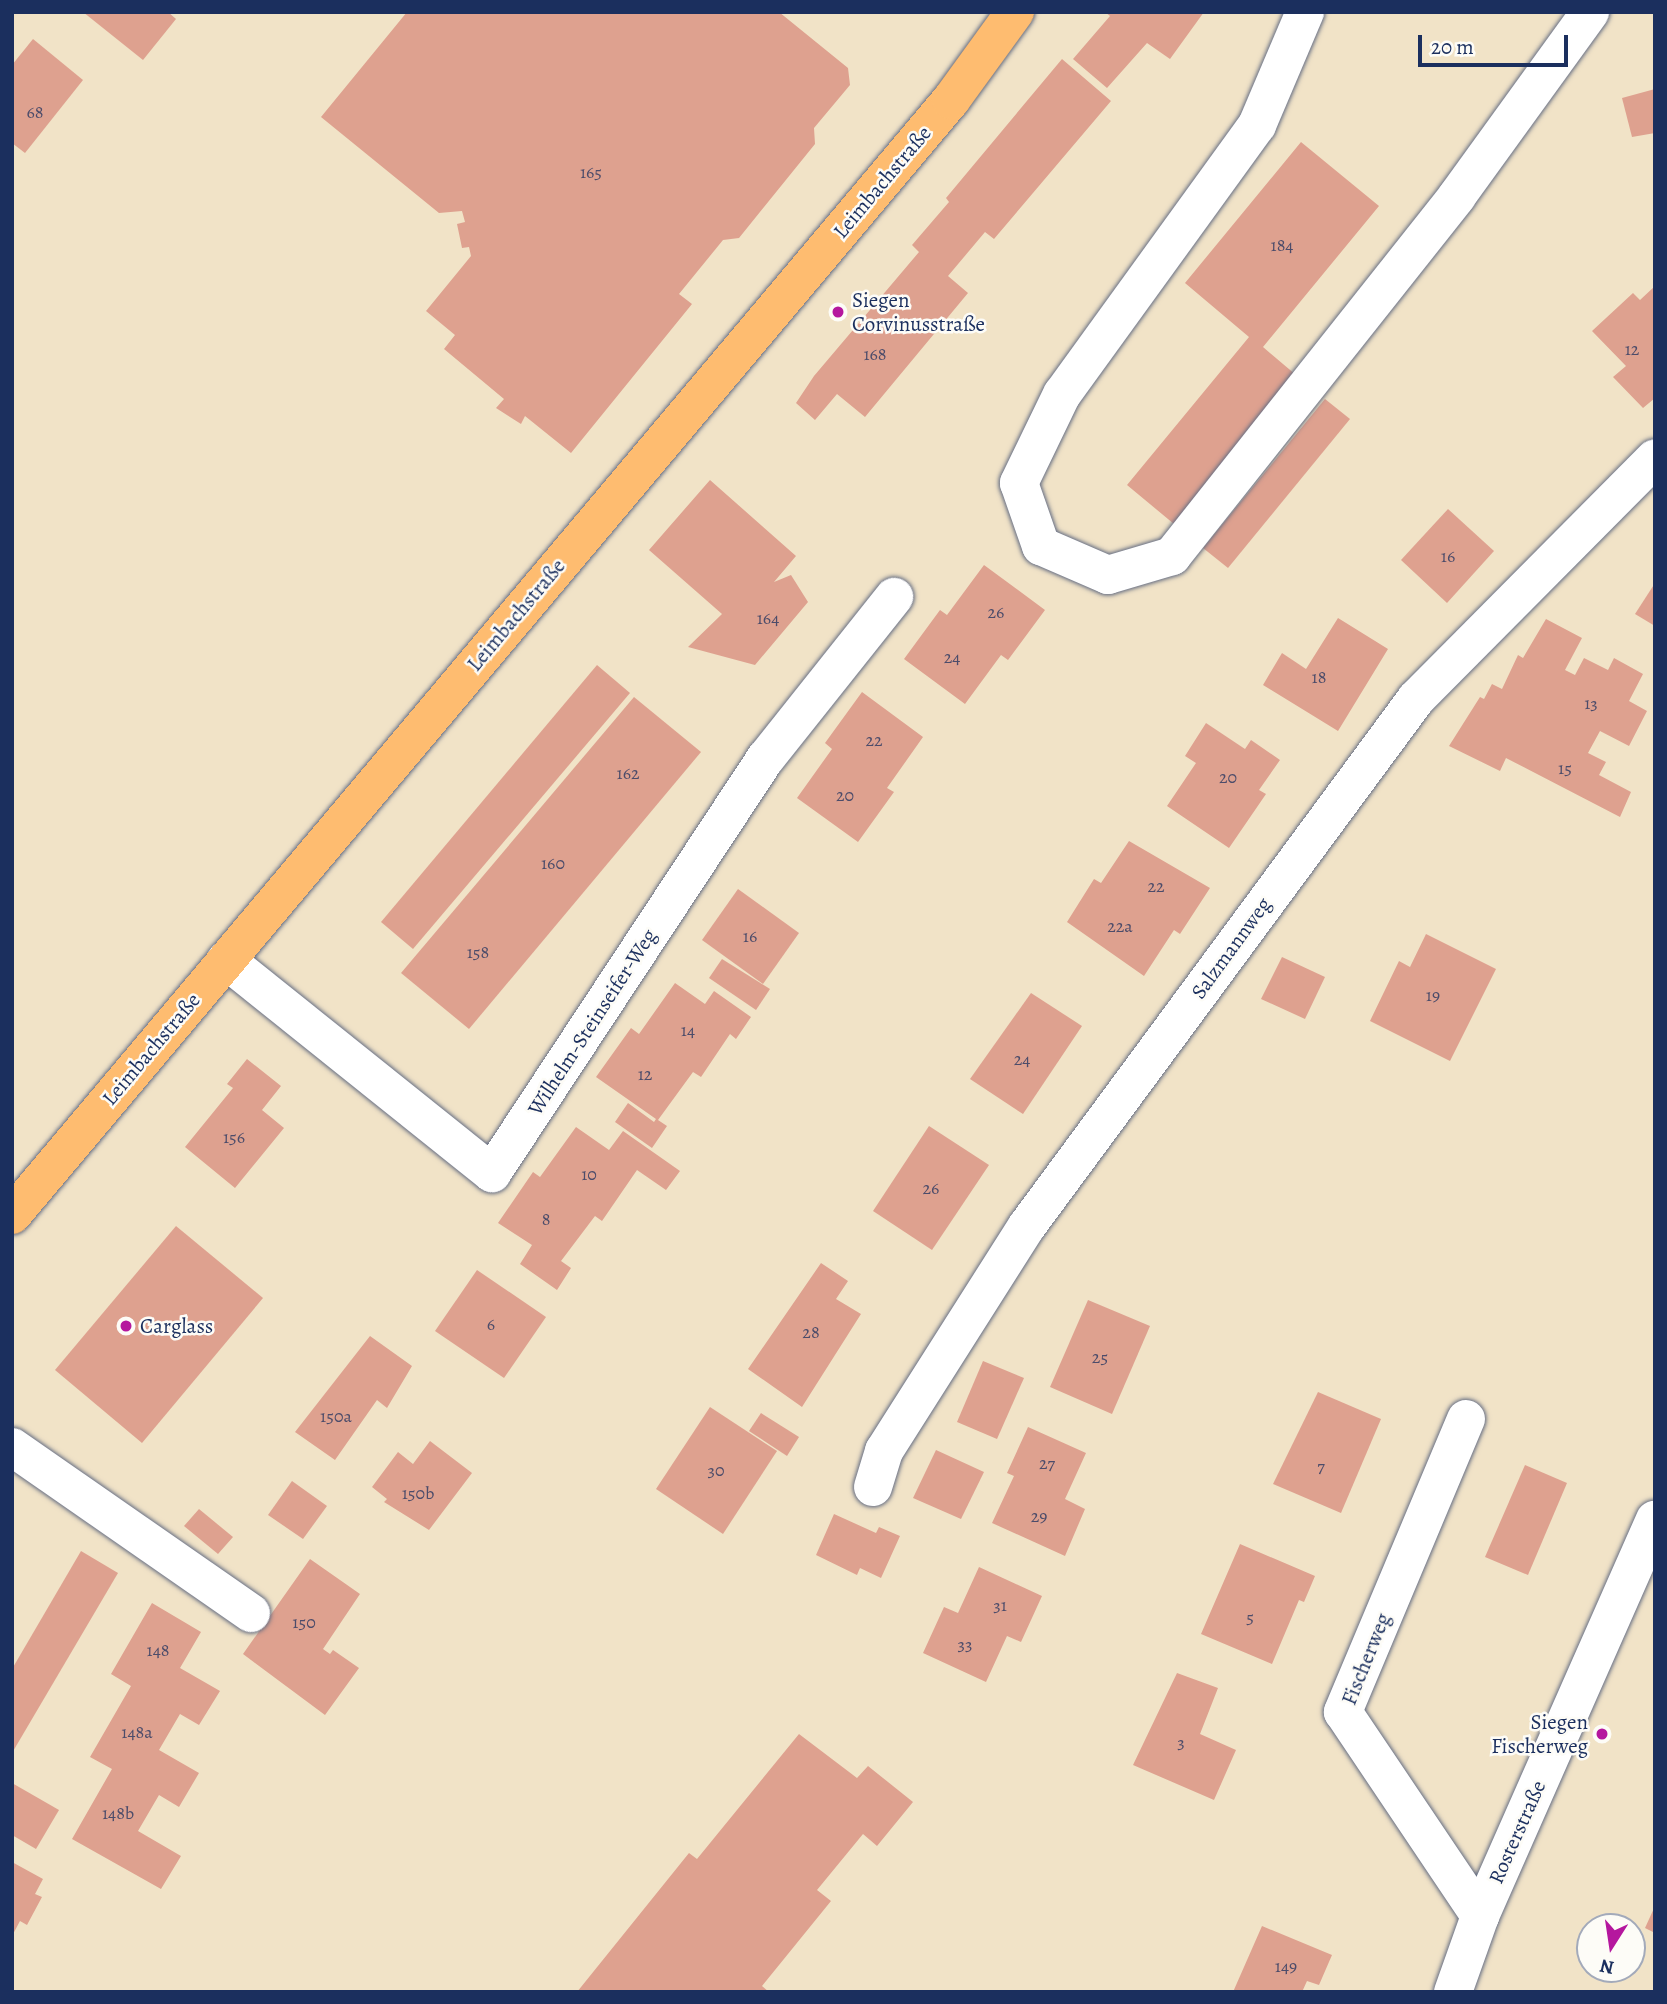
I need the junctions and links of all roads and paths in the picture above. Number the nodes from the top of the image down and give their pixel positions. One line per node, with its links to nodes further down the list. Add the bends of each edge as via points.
1 (1015, 12): 6 (main road, Leimbachstraße, via 951,100)
2 (1305, 12): 3 (street, via 1257,125 1062,394 1019,484 1041,546 1108,575 1172,556 1457,196)
3 (1590, 12)
4 (1655, 458): 10 (street, Salzmannweg, via 1416,699 1027,1226 884,1451)
5 (894, 597): 6 (street, Wilhelm-Steinseifer-Weg, via 766,758 492,1173)
6 (226, 960): 7 (main road, Leimbachstraße)
7 (12, 1215)
8 (1466, 1419): 13 (street, Fischerweg, via 1343,1712)
9 (12, 1447): 12 (street)
10 (873, 1487)
11 (1655, 1520): 13 (street, Rosterstraße)
12 (251, 1613)
13 (1480, 1916): 14 (street, Rosterstraße)
14 (1453, 1992)

